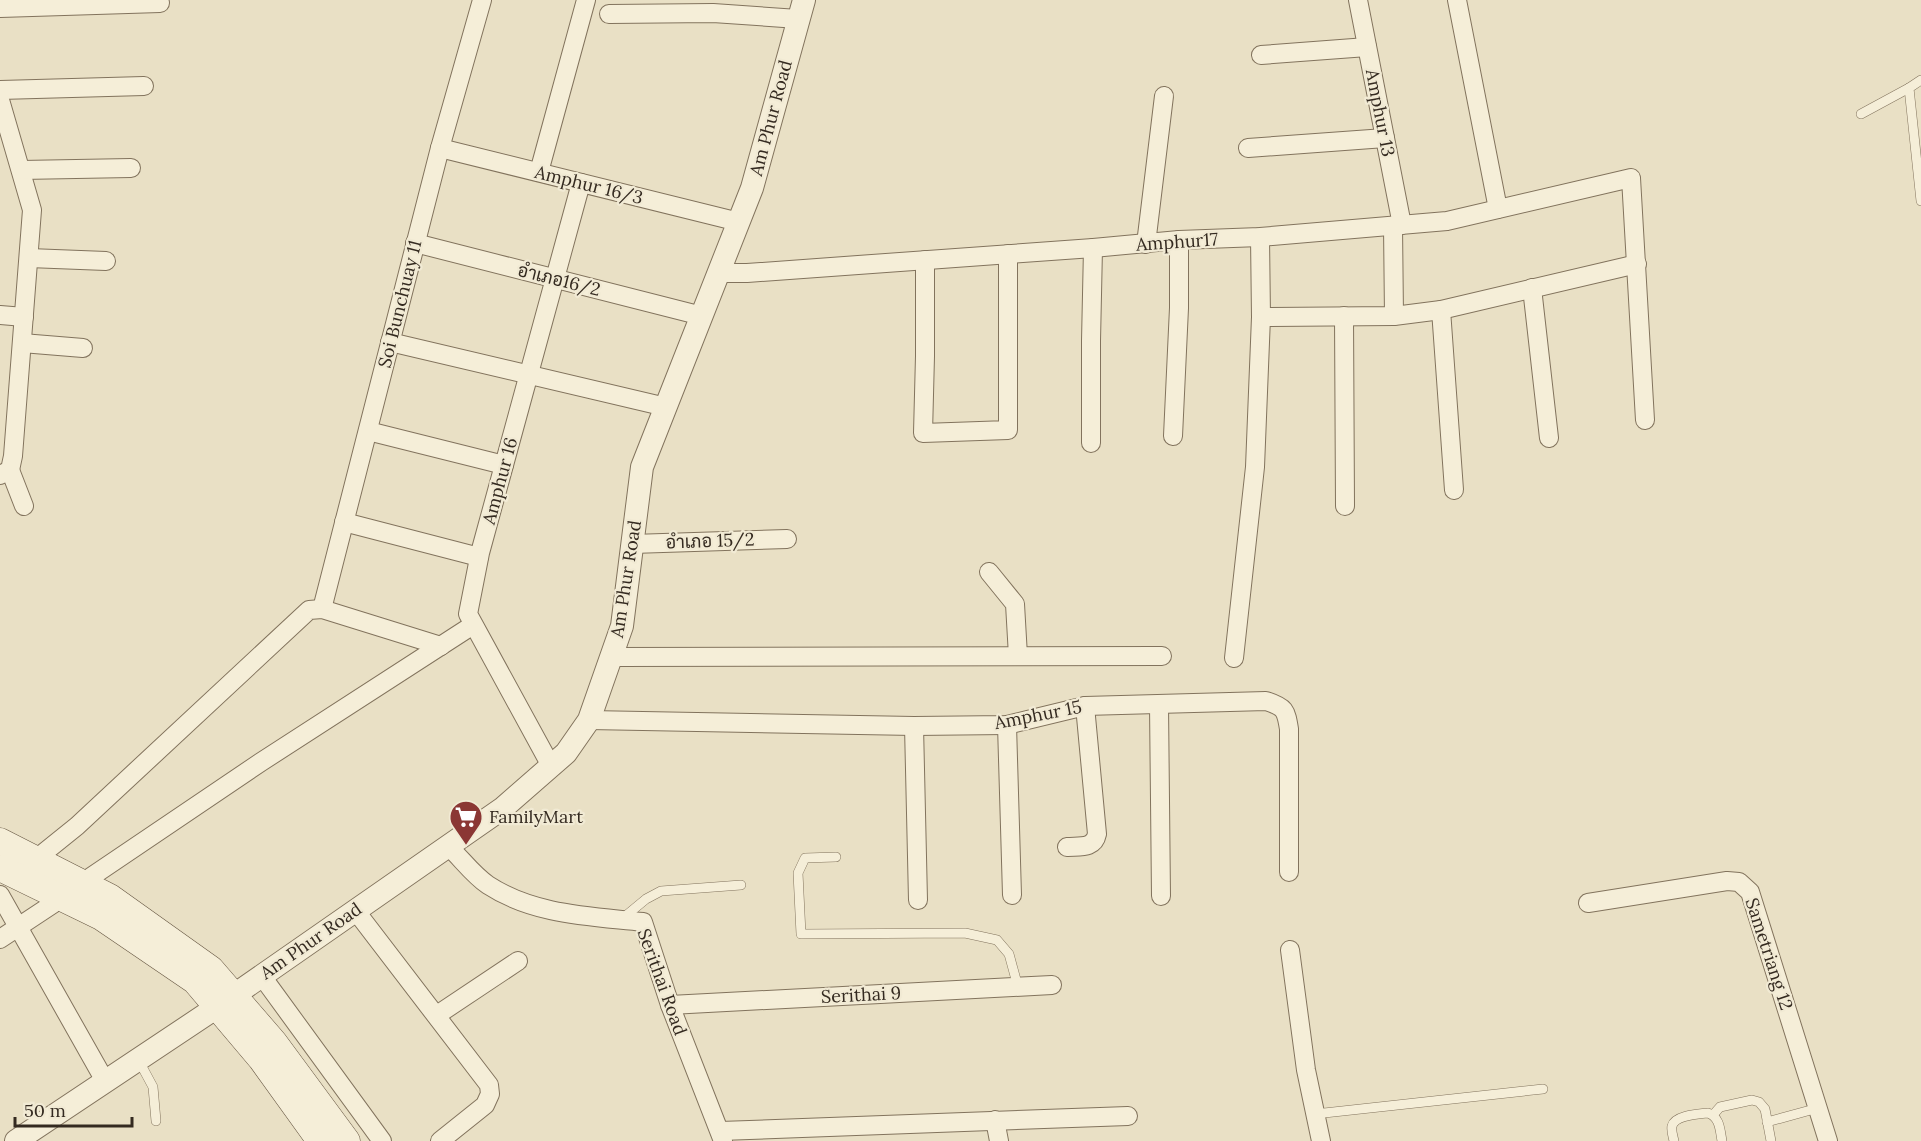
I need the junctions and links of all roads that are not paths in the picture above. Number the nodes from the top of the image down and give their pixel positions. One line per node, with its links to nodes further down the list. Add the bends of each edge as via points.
1 (482, 0): 20 (street, Soi Bunchuay 11)
2 (586, 0): 24 (street)
3 (1358, 0): 10 (street, Amphur 13)
4 (1457, 0): 27 (street)
5 (97, 3): 6 (street); 7 (street)
6 (160, 3)
7 (0, 8)
8 (801, 10): 9 (street); 28 (street, Am Phur Road, via 752,189)
9 (609, 15)
10 (1367, 47): 11 (street); 19 (street, Amphur 13)
11 (1261, 56)
12 (1921, 80): 14 (lane)
13 (144, 86): 15 (street)
14 (1909, 88): 18 (lane); 26 (lane)
15 (0, 90)
16 (1164, 96): 33 (street)
17 (0, 99): 23 (street)
18 (1861, 114)
19 (1385, 138): 21 (street); 29 (street, Amphur 13)
20 (440, 148): 24 (street, Amphur 16/3); 32 (street, Soi Bunchuay 11)
21 (1248, 148)
22 (131, 168): 23 (street)
23 (21, 170): 36 (street, via 32,210)
24 (539, 172): 25 (street, Amphur 16/3)
25 (581, 183): 28 (street, Amphur 16/3); 41 (street, Amphur 16)
26 (1921, 201)
27 (1498, 209): 29 (street, Amphur17, via 1447,221); 39 (street, Amphur17, via 1631,178)
28 (739, 222): 40 (street, Am Phur Road)
29 (1397, 225): 30 (street, Amphur17); 48 (street, Amphur 13)
30 (1260, 237): 31 (street, Amphur17); 49 (street)
31 (1179, 240): 33 (street, Amphur17); 57 (street)
32 (416, 243): 41 (street, อำเภอ16/2); 50 (street, Soi Bunchuay 11)
33 (1146, 244): 34 (street, Amphur17)
34 (1093, 248): 35 (street, Amphur17); 59 (street)
35 (1008, 254): 37 (street, Amphur17); 37 (street, via 1008,430 923,433)
36 (29, 258): 38 (street); 45 (street)
37 (925, 260): 40 (street, Amphur17)
38 (106, 261)
39 (1637, 264): 42 (street); 55 (street)
40 (718, 273): 46 (street, Am Phur Road)
41 (555, 279): 46 (street, อำเภอ16/2); 53 (street, Amphur 16)
42 (1533, 288): 43 (street); 58 (street)
43 (1441, 310): 48 (street); 62 (street)
44 (0, 315): 45 (street)
45 (24, 316): 51 (street)
46 (702, 316): 54 (street, Am Phur Road)
47 (1344, 316): 48 (street); 49 (street); 64 (street)
48 (1394, 316)
49 (1261, 317): 76 (street, via 1255,467)
50 (390, 342): 53 (street); 56 (street, Soi Bunchuay 11)
51 (22, 343): 52 (street); 61 (street, via 13,456)
52 (83, 348)
53 (529, 375): 54 (street); 60 (street, Amphur 16)
54 (666, 407): 67 (street, Am Phur Road, via 642,467)
55 (1645, 420)
56 (368, 431): 60 (street); 65 (street, Soi Bunchuay 11)
57 (1173, 436)
58 (1549, 438)
59 (1091, 443)
60 (504, 465): 68 (street, Amphur 16)
61 (5, 472): 63 (street)
62 (1454, 490)
63 (24, 506)
64 (1345, 506)
65 (344, 522): 68 (street); 70 (street, Soi Bunchuay 11)
66 (787, 539): 67 (street, อำเภอ 15/2)
67 (632, 544): 75 (street, Am Phur Road, via 622,626)
68 (479, 557): 71 (street, Amphur 16, via 468,614)
69 (989, 572): 73 (street, via 1015,604)
70 (322, 609): 72 (street); 87 (street, via 309,610)
71 (473, 625): 72 (street); 82 (street, Amphur 16)
72 (441, 646): 91 (street)
73 (1018, 656): 74 (street); 75 (street)
74 (1162, 656)
75 (612, 657): 79 (street, Am Phur Road)
76 (1233, 658)
77 (1159, 705): 78 (street, Amphur 15); 88 (street, Amphur 15, via 1280,705 1287,714 1289,729); 93 (street)
78 (1085, 706): 80 (street, Amphur 15); 85 (street, via 1097,834 1091,845)
79 (589, 720): 81 (street, Amphur 15); 82 (street, Am Phur Road, via 566,753)
80 (1007, 725): 81 (street, Amphur 15); 92 (street)
81 (914, 726): 94 (street)
82 (551, 766): 84 (street, Am Phur Road, via 503,808)
83 (0, 841): 87 (main road)
84 (448, 846): 96 (street, Am Phur Road); 97 (street, Serithai Road, via 486,884 525,904 572,915)
85 (1067, 847)
86 (836, 857): 104 (lane, via 805,858 798,873 801,934 965,933 997,940 1009,954)
87 (36, 859): 91 (main road)
88 (1289, 872)
89 (4, 882): 91 (main road); 98 (street)
90 (741, 885): 97 (lane, via 662,891)
91 (72, 890): 98 (street); 105 (main road, via 111,897 211,969)
92 (1012, 895)
93 (1161, 896)
94 (918, 900)
95 (1588, 903): 111 (street, Sametriang 12, via 1739,882 1750,892)
96 (355, 910): 102 (street, Am Phur Road); 107 (street)
97 (621, 920): 106 (street, Serithai Road, via 643,922)
98 (18, 927): 99 (street); 109 (street)
99 (0, 939)
100 (1290, 950): 112 (street)
101 (518, 961): 107 (street)
102 (261, 975): 105 (street, Am Phur Road); 122 (street)
103 (1052, 985): 104 (street, Serithai 9)
104 (1018, 987): 106 (street, Serithai 9)
105 (225, 1001): 108 (street, Am Phur Road); 120 (main road); 121 (main road, via 274,1042)
106 (670, 1005): 118 (street, Serithai Road)
107 (437, 1015): 123 (street, via 489,1085 490,1094 485,1105)
108 (138, 1060): 109 (street, Am Phur Road); 115 (lane, via 153,1087)
109 (105, 1081): 119 (street, Am Phur Road)
110 (1544, 1089): 112 (lane)
111 (1818, 1108): 117 (lane); 129 (street, Sametriang 12)
112 (1315, 1113): 125 (street)
113 (1713, 1115): 117 (lane, via 1720,1107 1752,1100 1762,1105); 126 (lane, via 1677,1119 1672,1130); 127 (lane)
114 (1128, 1116): 116 (street)
115 (156, 1120)
116 (995, 1120): 118 (street); 124 (street)
117 (1767, 1122): 128 (lane)
118 (722, 1136)
119 (16, 1141)
120 (320, 1141)
121 (347, 1141)
122 (382, 1141)
123 (440, 1141)
124 (999, 1141)
125 (1321, 1141)
126 (1674, 1141)
127 (1722, 1141)
128 (1771, 1141)
129 (1828, 1141)

